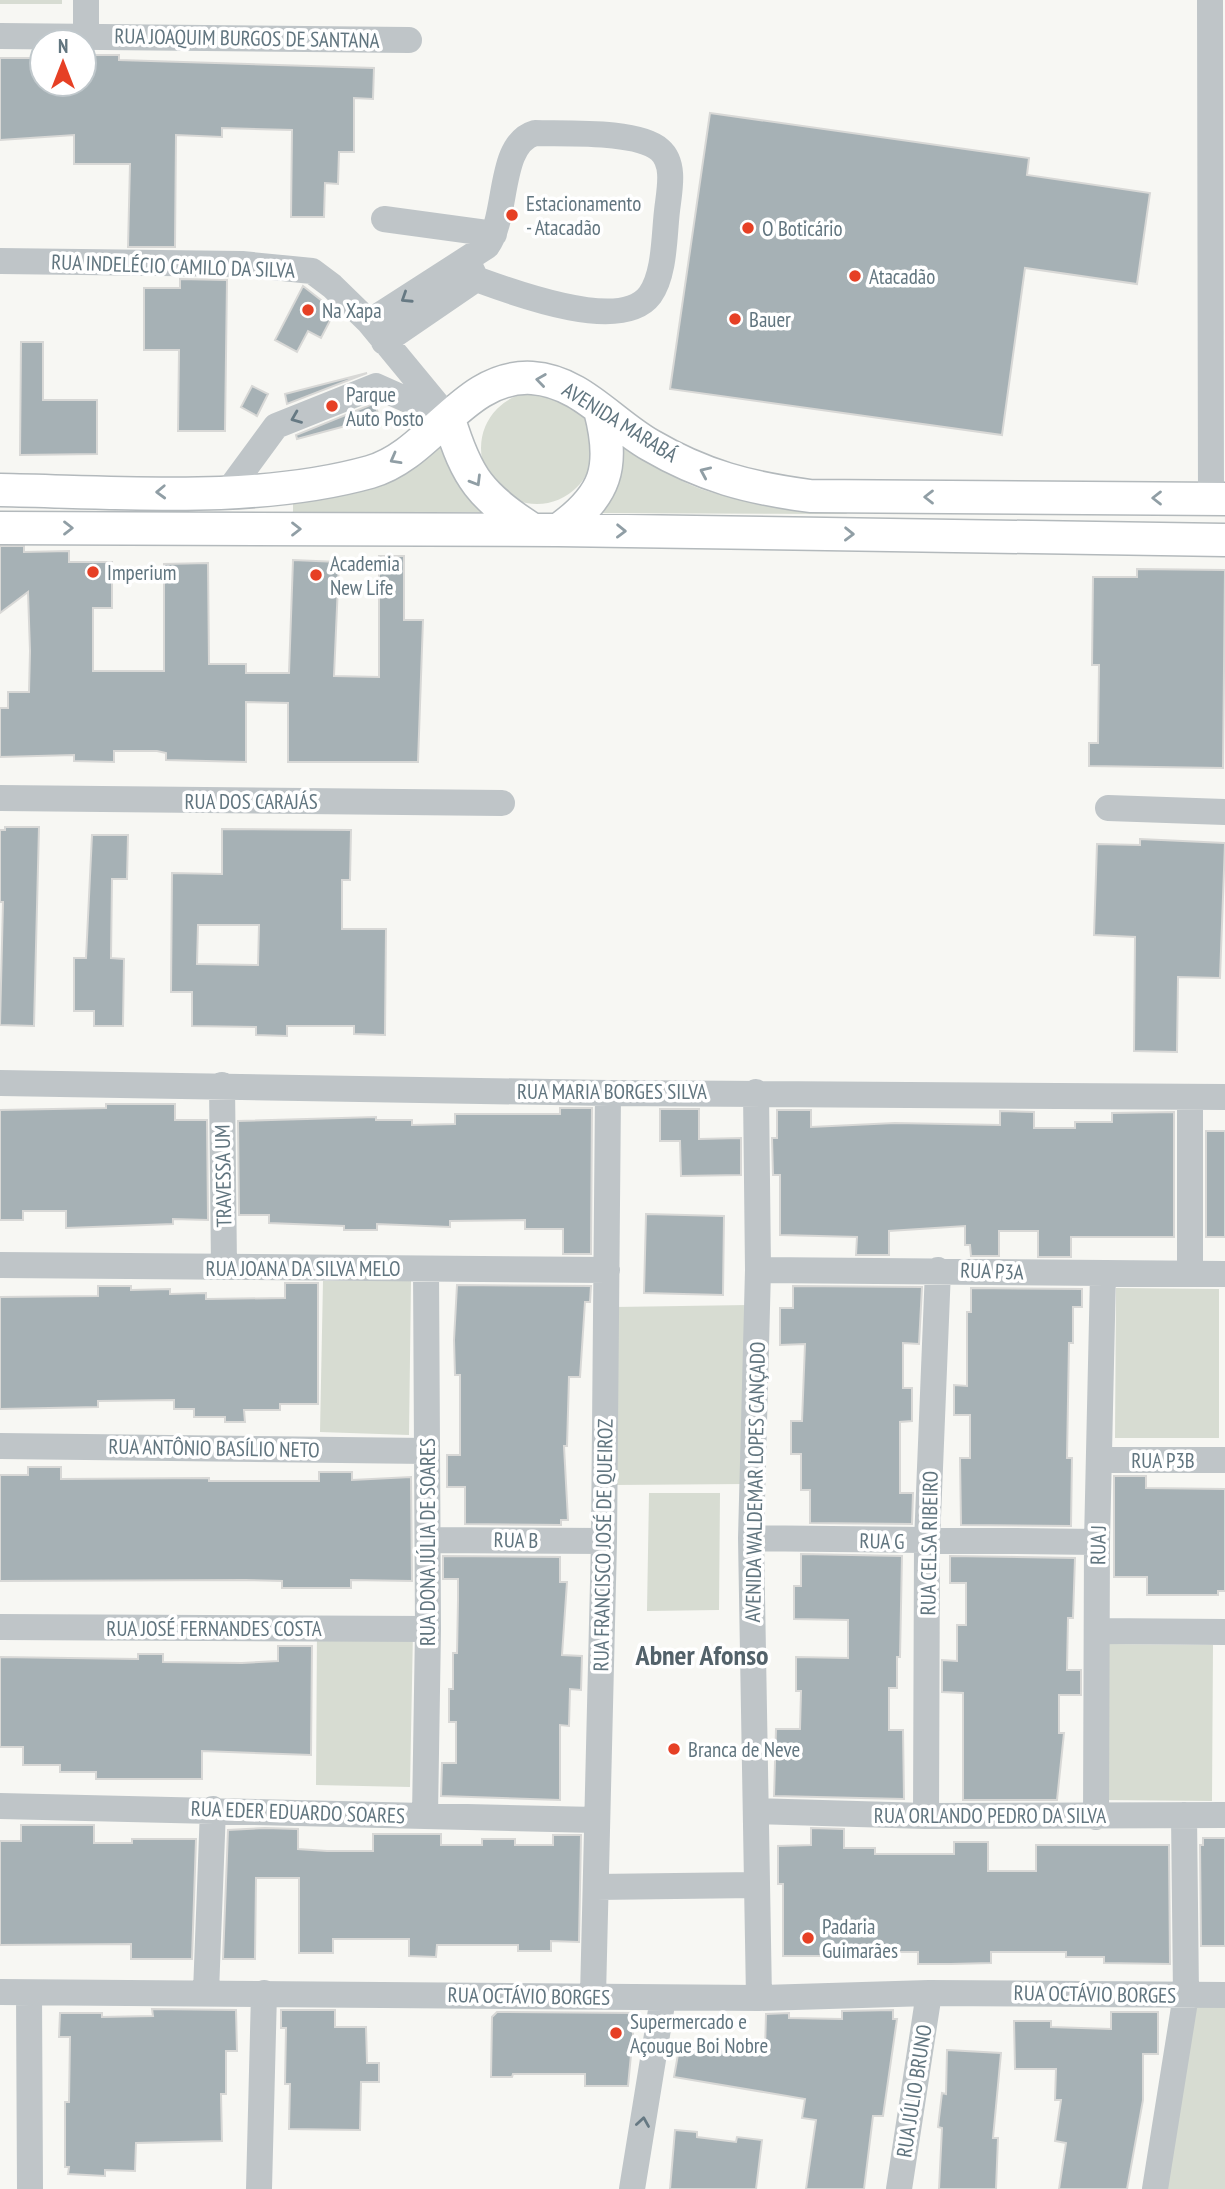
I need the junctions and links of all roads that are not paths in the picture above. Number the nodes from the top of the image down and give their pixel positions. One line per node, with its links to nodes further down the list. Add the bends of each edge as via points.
1 (86, 0): 3 (street)
2 (1215, 12): 17 (street)
3 (86, 28)
4 (0, 36): 5 (street, RUA JOAQUIM BURGOS DE SANTANA)
5 (28, 36)
6 (98, 36): 7 (street, RUA JOAQUIM BURGOS DE SANTANA)
7 (409, 40)
8 (384, 219): 9 (street)
9 (494, 234): 11 (street); 11 (street, via 511,157 523,136 619,137 644,141 668,159 661,261 649,296 639,303 607,310 527,298)
10 (0, 261): 12 (street, RUA INDELÉCIO CAMILO DA SILVA, via 242,264 312,271)
11 (472, 269): 12 (street)
12 (377, 332): 14 (street, RUA INDELÉCIO CAMILO DA SILVA)
13 (600, 410): 14 (main road, AVENIDA MARABÁ, one-way to 14, via 579,392 557,382 530,378 500,383 471,398); 17 (main road, AVENIDA MARABÁ, one-way to 13, via 810,496 754,489 684,463); 19 (main road, via 609,461 603,484 590,502)
14 (449, 419): 16 (main road, AVENIDA MARABÁ, one-way to 16, via 414,449 374,471 319,484); 16 (street, one-way to 16, via 376,386 276,426); 19 (main road, one-way to 19, via 462,458 482,492 496,506)
15 (0, 490): 16 (main road, AVENIDA MARABÁ, one-way to 15)
16 (229, 490)
17 (1218, 499)
18 (0, 527): 19 (main road, one-way to 19)
19 (545, 530): 20 (main road, one-way to 20)
20 (1225, 540)
21 (0, 799): 22 (street, RUA DOS CARAJÁS)
22 (502, 803)
23 (1108, 808): 24 (street)
24 (1225, 811)
25 (0, 1083): 26 (street, RUA MARIA BORGES SILVA)
26 (222, 1085): 28 (street, RUA MARIA BORGES SILVA); 32 (street, TRAVESSA UM)
27 (756, 1092): 28 (street, RUA MARIA BORGES SILVA); 29 (street, RUA MARIA BORGES SILVA); 35 (street, AVENIDA WALDEMAR LOPES CANÇADO)
28 (608, 1093): 34 (street, RUA FRANCISCO JOSÉ DE QUEIROZ)
29 (1190, 1097): 30 (street, RUA MARIA BORGES SILVA); 37 (street)
30 (1225, 1097)
31 (0, 1265): 32 (street, RUA JOANA DA SILVA MELO)
32 (224, 1267): 33 (street, RUA JOANA DA SILVA MELO)
33 (426, 1269): 34 (street, RUA JOANA DA SILVA MELO); 41 (street, RUA DONA JÚLIA DE SOARES)
34 (607, 1270): 46 (street, RUA FRANCISCO JOSÉ DE QUEIROZ)
35 (758, 1270): 36 (street, RUA P3A); 44 (street, AVENIDA WALDEMAR LOPES CANÇADO)
36 (938, 1270): 38 (street, RUA P3A); 47 (street, RUA CELSA RIBEIRO)
37 (1190, 1273): 38 (street, RUA P3A); 39 (street, RUA P3A)
38 (1103, 1274): 42 (street, RUA J)
39 (1225, 1274)
40 (0, 1446): 41 (street, RUA ANTÔNIO BASÍLIO NETO)
41 (427, 1451): 45 (street, RUA DONA JÚLIA DE SOARES)
42 (1100, 1460): 43 (street, RUA P3B); 48 (street, RUA J)
43 (1225, 1461)
44 (751, 1538): 47 (street, RUA G); 55 (street, AVENIDA WALDEMAR LOPES CANÇADO)
45 (428, 1540): 46 (street, RUA B); 50 (street, RUA DONA JÚLIA DE SOARES)
46 (604, 1541): 61 (street, RUA FRANCISCO JOSÉ DE QUEIROZ)
47 (927, 1542): 48 (street, RUA G); 59 (street, RUA CELSA RIBEIRO)
48 (1097, 1542): 51 (street, RUA J)
49 (0, 1627): 50 (street, RUA JOSÉ FERNANDES COSTA)
50 (428, 1629): 56 (street, RUA DONA JÚLIA DE SOARES)
51 (1097, 1631): 52 (street); 60 (street, RUA J)
52 (1225, 1632)
53 (0, 1806): 54 (street, RUA EDER EDUARDO SOARES)
54 (213, 1809): 56 (street, RUA EDER EDUARDO SOARES); 65 (street)
55 (756, 1811): 59 (street, RUA ORLANDO PEDRO DA SILVA); 62 (street, AVENIDA WALDEMAR LOPES CANÇADO)
56 (425, 1815): 61 (street, RUA EDER EDUARDO SOARES)
57 (1184, 1815): 58 (street, RUA ORLANDO PEDRO DA SILVA); 60 (street, RUA ORLANDO PEDRO DA SILVA); 69 (street)
58 (1225, 1815)
59 (926, 1816): 60 (street, RUA ORLANDO PEDRO DA SILVA)
60 (1096, 1817)
61 (596, 1820): 63 (street, RUA FRANCISCO JOSÉ DE QUEIROZ)
62 (755, 1885): 63 (street); 73 (street, AVENIDA WALDEMAR LOPES CANÇADO)
63 (596, 1887): 71 (street, RUA FRANCISCO JOSÉ DE QUEIROZ)
64 (0, 1992): 66 (street, RUA OCTÁVIO BORGES)
65 (206, 1992): 66 (street, RUA OCTÁVIO BORGES); 67 (street, RUA OCTÁVIO BORGES)
66 (29, 1993): 74 (street)
67 (264, 1993): 71 (street, RUA OCTÁVIO BORGES); 75 (street)
68 (929, 1993): 69 (street, RUA OCTÁVIO BORGES); 73 (street, RUA OCTÁVIO BORGES); 77 (street, RUA JÚLIO BRUNO)
69 (1186, 1995): 70 (street, RUA OCTÁVIO BORGES); 78 (street)
70 (1225, 1995)
71 (593, 1996): 72 (street, RUA OCTÁVIO BORGES)
72 (663, 1998): 73 (street, RUA OCTÁVIO BORGES); 76 (street, one-way to 72)
73 (760, 1998)
74 (30, 2189)
75 (259, 2189)
76 (632, 2189)
77 (898, 2189)
78 (1154, 2189)

